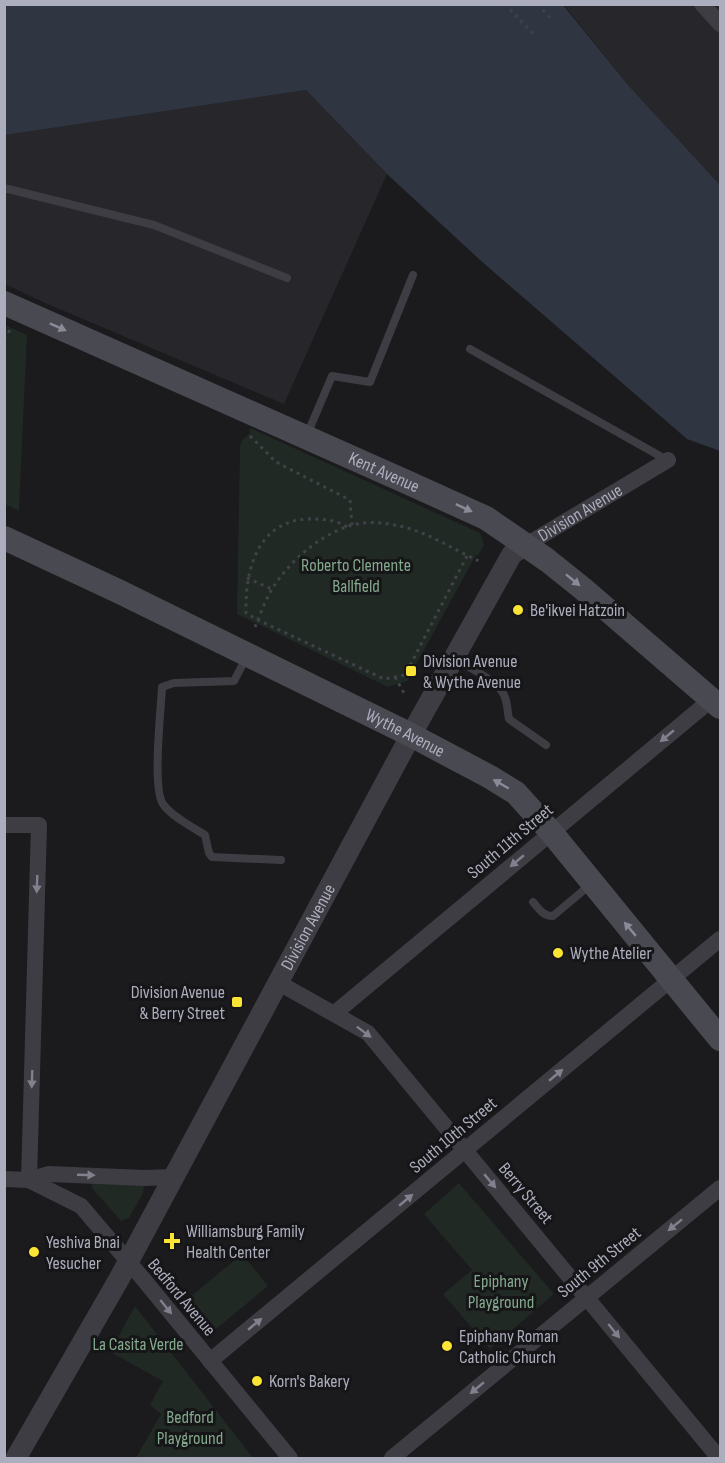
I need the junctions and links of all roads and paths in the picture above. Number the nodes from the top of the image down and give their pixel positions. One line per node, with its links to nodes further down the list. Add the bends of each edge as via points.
1 (505, 4): 6 (path)
2 (538, 4): 4 (path)
3 (702, 4): 5 (street)
4 (553, 21)
5 (720, 24)
6 (536, 37)
7 (4, 188): 9 (lane, via 154,225)
8 (413, 275): 14 (lane, via 370,382 332,376)
9 (287, 278)
10 (10, 313): 11 (path); 14 (main road, Kent Avenue, one-way to 14)
11 (4, 339)
12 (470, 349): 15 (lane)
13 (248, 434): 16 (path, via 276,462 350,500)
14 (306, 437): 19 (main road, Kent Avenue, one-way to 19, via 486,518)
15 (668, 460): 19 (street, Division Avenue)
16 (352, 525): 17 (path); 20 (path, via 399,525)
17 (347, 527): 22 (path, via 302,519 276,528 259,546); 23 (path, via 296,559)
18 (4, 538): 26 (main road, Wythe Avenue)
19 (526, 545): 27 (street, Division Avenue, via 512,554); 30 (main road, Kent Avenue, one-way to 30)
20 (467, 556): 21 (path); 28 (path, via 405,675)
21 (479, 561)
22 (247, 578): 23 (path); 24 (path, via 246,613)
23 (272, 589): 24 (path)
24 (258, 620): 25 (path); 28 (path, via 384,679)
25 (255, 627)
26 (248, 656): 31 (main road, Wythe Avenue); 35 (lane, via 234,681 162,687 157,771 161,802 205,835 212,857)
27 (454, 659): 31 (street, Division Avenue); 32 (lane, via 498,686 504,694 509,719)
28 (395, 677): 29 (path)
29 (405, 695)
30 (718, 699): 34 (street, South 11th Street, one-way to 34)
31 (411, 735): 34 (main road, Wythe Avenue, one-way to 31, via 508,788); 40 (street, Division Avenue)
32 (546, 745)
33 (4, 825): 46 (street, one-way to 46, via 39,825)
34 (550, 832): 36 (main road, Wythe Avenue); 41 (street, South 11th Street, one-way to 41)
35 (281, 860)
36 (592, 883): 37 (lane, via 553,916 543,914); 39 (main road, Wythe Avenue, one-way to 36)
37 (533, 902)
38 (720, 939): 39 (street, South 10th Street)
39 (671, 980): 42 (main road, Wythe Avenue); 43 (street, South 10th Street, one-way to 39)
40 (277, 982): 41 (street, Berry Street); 44 (street, Division Avenue)
41 (335, 1013): 43 (street, Berry Street, one-way to 43, via 368,1033)
42 (720, 1039)
43 (465, 1151): 49 (street, Berry Street, one-way to 49); 50 (street, South 10th Street, one-way to 43)
44 (173, 1177): 46 (street, Bedford Avenue, one-way to 44, via 49,1174); 48 (street, Division Avenue)
45 (4, 1179): 46 (street, Bedford Avenue)
46 (29, 1180): 48 (street, Bedford Avenue, via 81,1206)
47 (720, 1188): 49 (street, South 9th Street, one-way to 49)
48 (128, 1262): 50 (street, Bedford Avenue, one-way to 50); 51 (street, Division Avenue)
49 (586, 1297): 53 (street, South 9th Street, one-way to 53); 54 (street, Berry Street, one-way to 54)
50 (210, 1361): 52 (street, Bedford Avenue)
51 (16, 1458)
52 (290, 1458)
53 (392, 1458)
54 (719, 1458)

